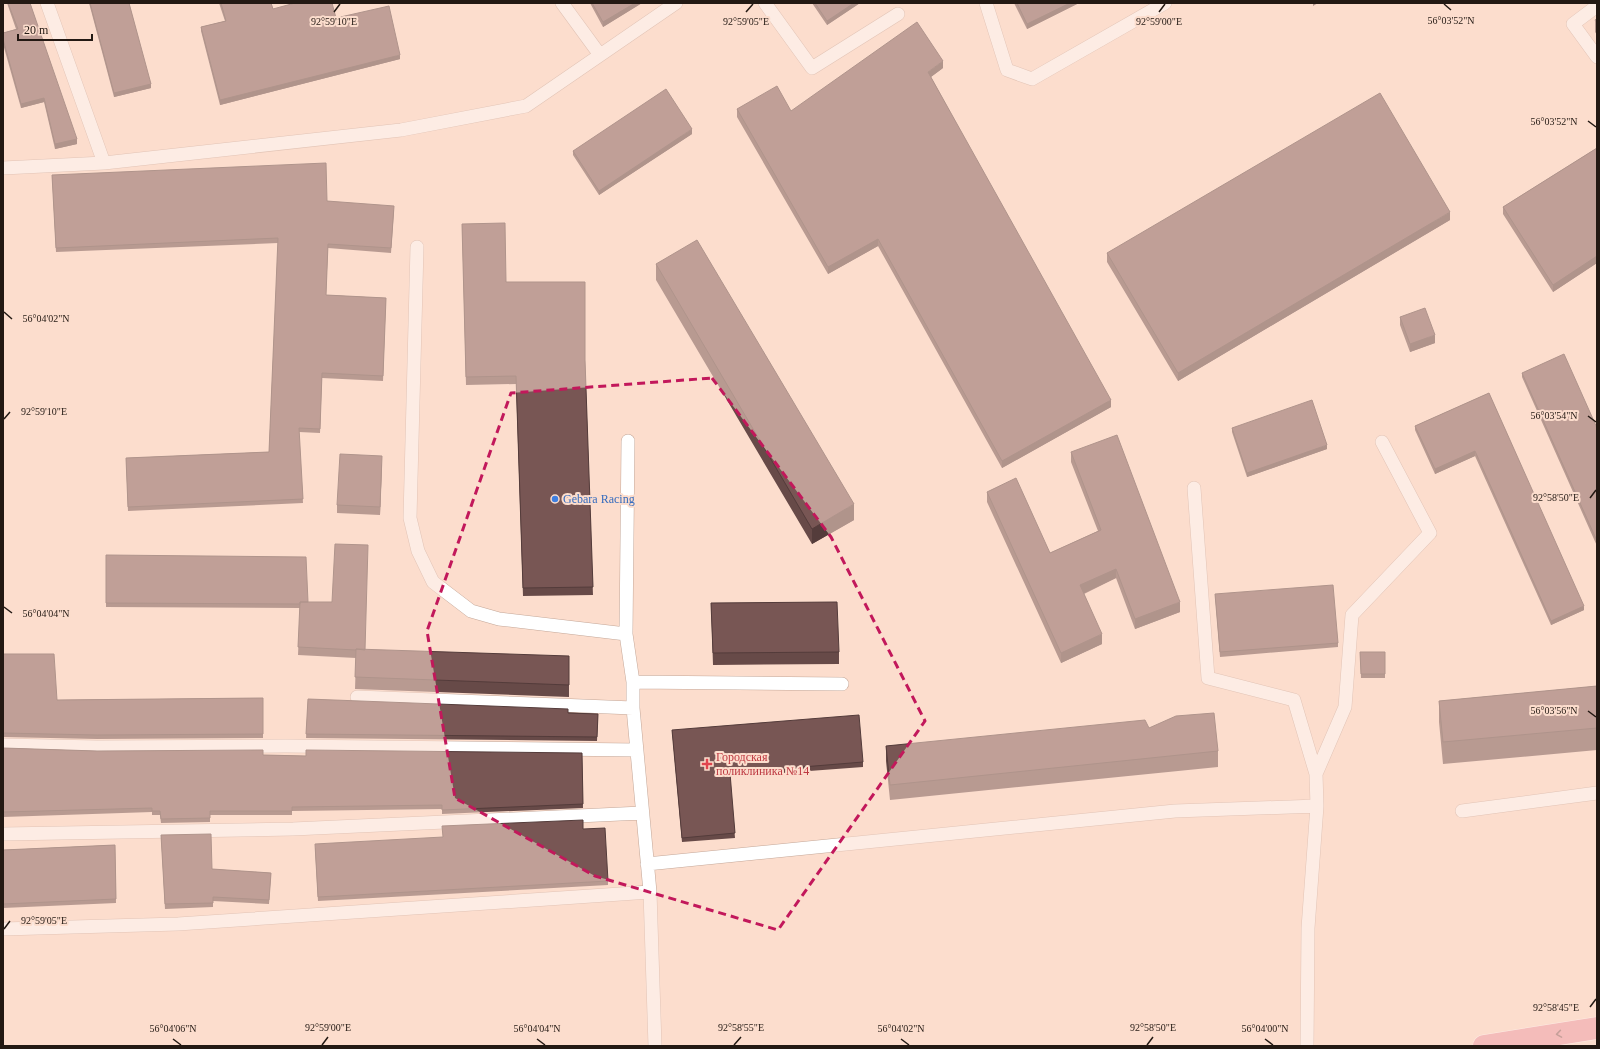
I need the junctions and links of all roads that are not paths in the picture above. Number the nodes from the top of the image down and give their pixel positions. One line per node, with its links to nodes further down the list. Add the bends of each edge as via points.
1 (47, 3): 12 (lane)
2 (562, 3): 10 (lane)
3 (676, 3): 8 (lane)
4 (765, 3): 9 (lane, via 812,68)
5 (986, 3): 6 (lane, via 1007,70 1032,79)
6 (1165, 3)
7 (1597, 6): 11 (lane, via 1573,24)
8 (660, 8): 10 (lane)
9 (898, 14)
10 (600, 55): 12 (lane, via 526,106 401,130)
11 (1597, 57)
12 (104, 163): 13 (lane)
13 (3, 168)
14 (417, 247): 18 (lane, via 410,518 418,551 433,582 470,611 499,619)
15 (628, 441): 18 (lane)
16 (1382, 442): 25 (lane, via 1430,533 1352,615 1345,707)
17 (1194, 488): 25 (lane, via 1208,678 1294,700)
18 (626, 634): 19 (lane)
19 (632, 682): 20 (lane); 22 (lane)
20 (842, 684)
21 (357, 696): 22 (lane)
22 (633, 708): 24 (lane)
23 (3, 745): 24 (lane)
24 (636, 750): 29 (lane)
25 (1316, 774): 27 (lane)
26 (1597, 793): 28 (lane)
27 (1317, 806): 31 (lane, via 1175,811); 36 (lane, via 1308,928)
28 (1462, 811)
29 (642, 813): 30 (lane, via 293,829); 31 (lane)
30 (3, 834)
31 (648, 864): 32 (lane)
32 (650, 892): 33 (lane, via 178,924); 35 (lane)
33 (3, 929)
34 (1597, 1028): 37 (main road, one-way to 37)
35 (655, 1046)
36 (1307, 1046)
37 (1484, 1046)

